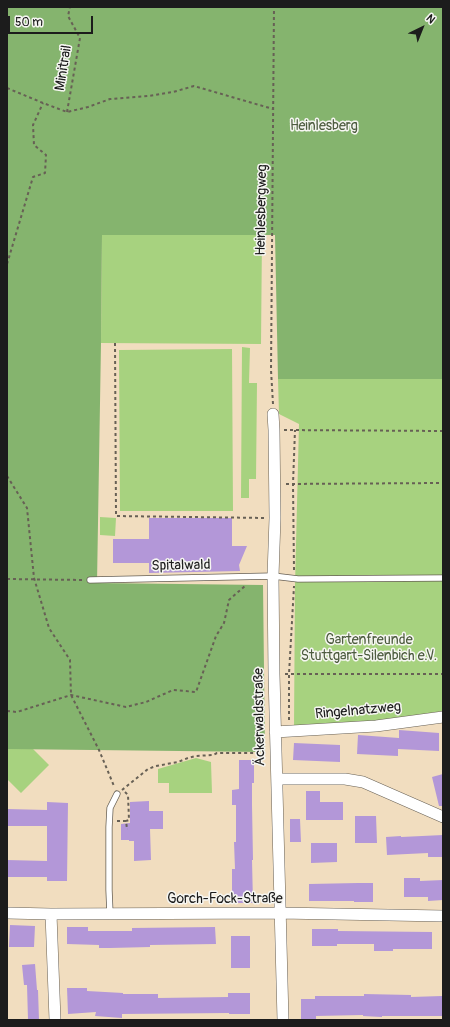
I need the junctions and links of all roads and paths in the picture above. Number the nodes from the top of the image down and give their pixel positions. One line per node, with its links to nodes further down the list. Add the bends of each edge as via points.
1 (70, 7): 6 (path, Minitrail, via 68,16 80,38)
2 (274, 7): 5 (path, Heinlesbergweg)
3 (7, 88): 4 (path)
4 (43, 103): 6 (path); 7 (path, via 33,124 34,145 46,155 45,172 33,177)
5 (273, 109): 6 (path, via 194,86 160,94 110,99); 9 (path, Heinlesbergweg)
6 (67, 112)
7 (7, 264)
8 (115, 343): 15 (path, via 116,516)
9 (273, 414): 10 (street, Äckerwaldstraße)
10 (274, 430): 11 (path); 14 (street, Äckerwaldstraße)
11 (443, 430)
12 (7, 476): 17 (path, via 27,508)
13 (443, 483): 14 (path)
14 (274, 484): 15 (street, Äckerwaldstraße)
15 (275, 518): 16 (street, Äckerwaldstraße)
16 (273, 576): 18 (lane, Spitalwald, via 298,579); 20 (lane, Spitalwald); 22 (street, Äckerwaldstraße)
17 (34, 578): 19 (path); 20 (path); 24 (path, via 49,628 70,660)
18 (443, 578)
19 (7, 579)
20 (90, 580)
21 (247, 585): 24 (path, via 229,600 224,623 216,636 196,692 173,690 146,702 126,707)
22 (274, 674): 23 (path); 27 (street, Äckerwaldstraße)
23 (443, 674)
24 (71, 695): 25 (path, via 17,712); 31 (path, via 99,750)
25 (7, 711)
26 (443, 717): 27 (street, Ringelnatzweg, via 376,726)
27 (275, 732): 28 (street, Äckerwaldstraße)
28 (275, 752): 29 (street, Äckerwaldstraße); 30 (path, via 217,752 213,755 196,756 156,766 148,769)
29 (277, 779): 32 (street, via 345,778 363,782); 37 (street, Äckerwaldstraße)
30 (123, 790): 31 (path); 34 (path, via 128,795 129,820)
31 (117, 794): 39 (lane, via 110,808)
32 (443, 817)
33 (115, 821): 34 (path)
34 (126, 821): 35 (path)
35 (128, 829)
36 (7, 913): 38 (street, Gorch-Fock-Straße)
37 (280, 913): 39 (street, Gorch-Fock-Straße); 40 (street, Gorch-Fock-Straße); 42 (street, Äckerwaldstraße)
38 (51, 914): 39 (street, Gorch-Fock-Straße); 41 (street)
39 (110, 914)
40 (443, 916)
41 (55, 1020)
42 (283, 1020)

